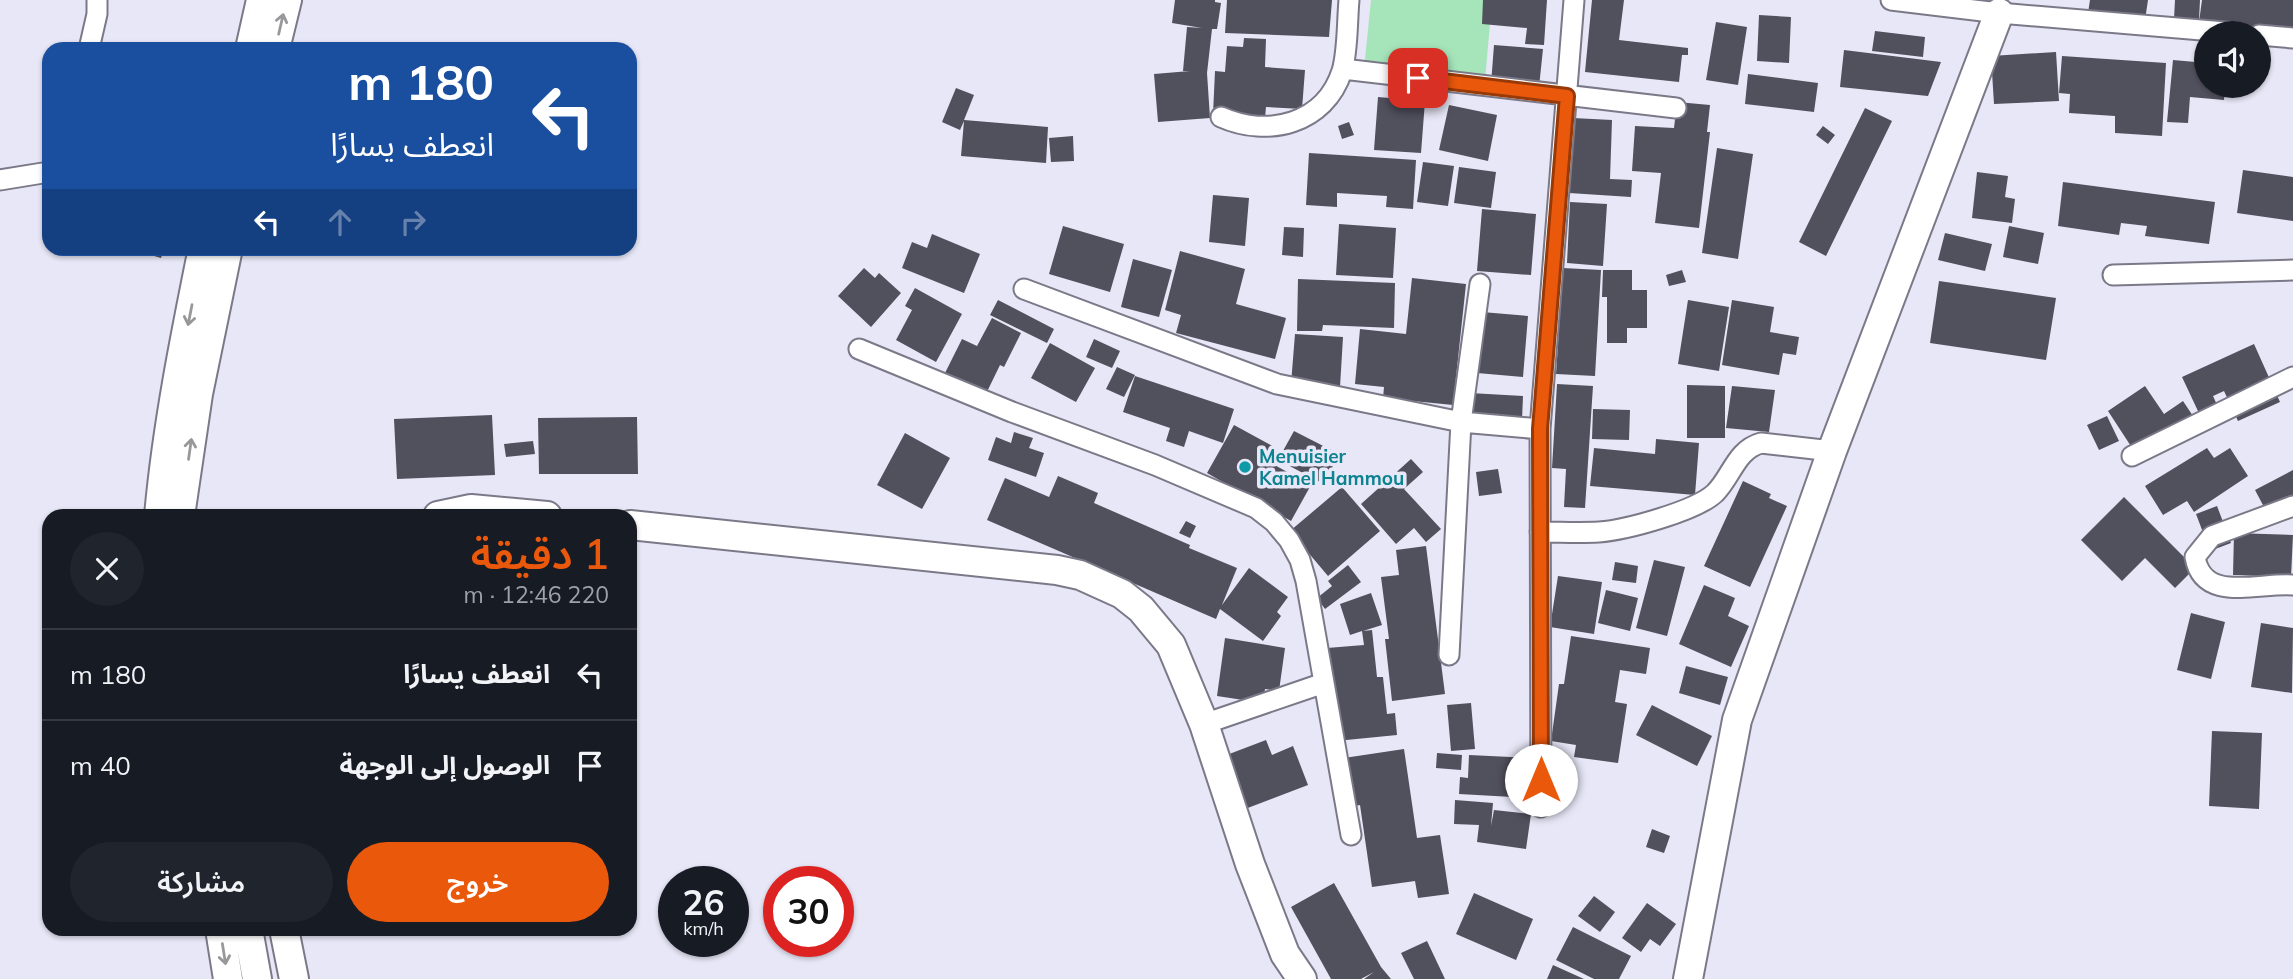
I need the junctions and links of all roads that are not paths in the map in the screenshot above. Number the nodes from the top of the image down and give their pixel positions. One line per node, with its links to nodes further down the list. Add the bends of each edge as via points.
1 (96, 0): 12 (street)
2 (261, 0): 13 (street)
3 (287, 0): 14 (street, one-way to 3)
4 (1349, 0): 15 (street)
5 (1573, 0): 16 (street)
6 (1891, 0): 8 (street)
7 (2057, 8): 8 (street); 9 (street)
8 (1999, 12): 31 (street)
9 (2194, 27)
10 (2271, 36): 11 (street)
11 (2293, 38)
12 (90, 42)
13 (252, 42)
14 (277, 42)
15 (1343, 69): 16 (street); 18 (street, via 1315,110 1293,122 1252,127)
16 (1567, 96): 17 (street); 30 (street)
17 (1676, 108)
18 (1221, 117)
19 (42, 173): 20 (street)
20 (0, 180)
21 (201, 256): 34 (street, one-way to 34)
22 (226, 256): 35 (street, one-way to 22, via 198,394)
23 (2293, 270): 24 (street)
24 (2113, 275)
25 (1480, 284): 29 (street)
26 (1024, 289): 29 (street, via 1277,384)
27 (859, 349): 40 (street, via 1256,508 1274,522 1300,560)
28 (2293, 377): 32 (street)
29 (1461, 422): 30 (street); 39 (street)
30 (1540, 429): 37 (street)
31 (1832, 451): 37 (street, via 1761,443 1742,454 1716,492 1693,508 1608,531); 51 (street, via 1737,720)
32 (2132, 456)
33 (2293, 506): 38 (street, via 2212,536 2195,557 2203,578 2221,587)
34 (160, 509)
35 (181, 509)
36 (637, 526): 41 (street, via 1080,575 1122,594 1157,626 1171,645)
37 (1540, 531): 42 (street)
38 (2293, 585)
39 (1449, 655)
40 (1324, 683): 41 (street); 43 (street)
41 (1204, 724): 50 (street, via 1250,864 1285,954)
42 (1541, 807)
43 (1351, 835)
44 (221, 936): 47 (street, one-way to 47)
45 (249, 936): 48 (street)
46 (285, 936): 49 (street)
47 (228, 979)
48 (257, 979)
49 (294, 979)
50 (1302, 979)
51 (1688, 979)

